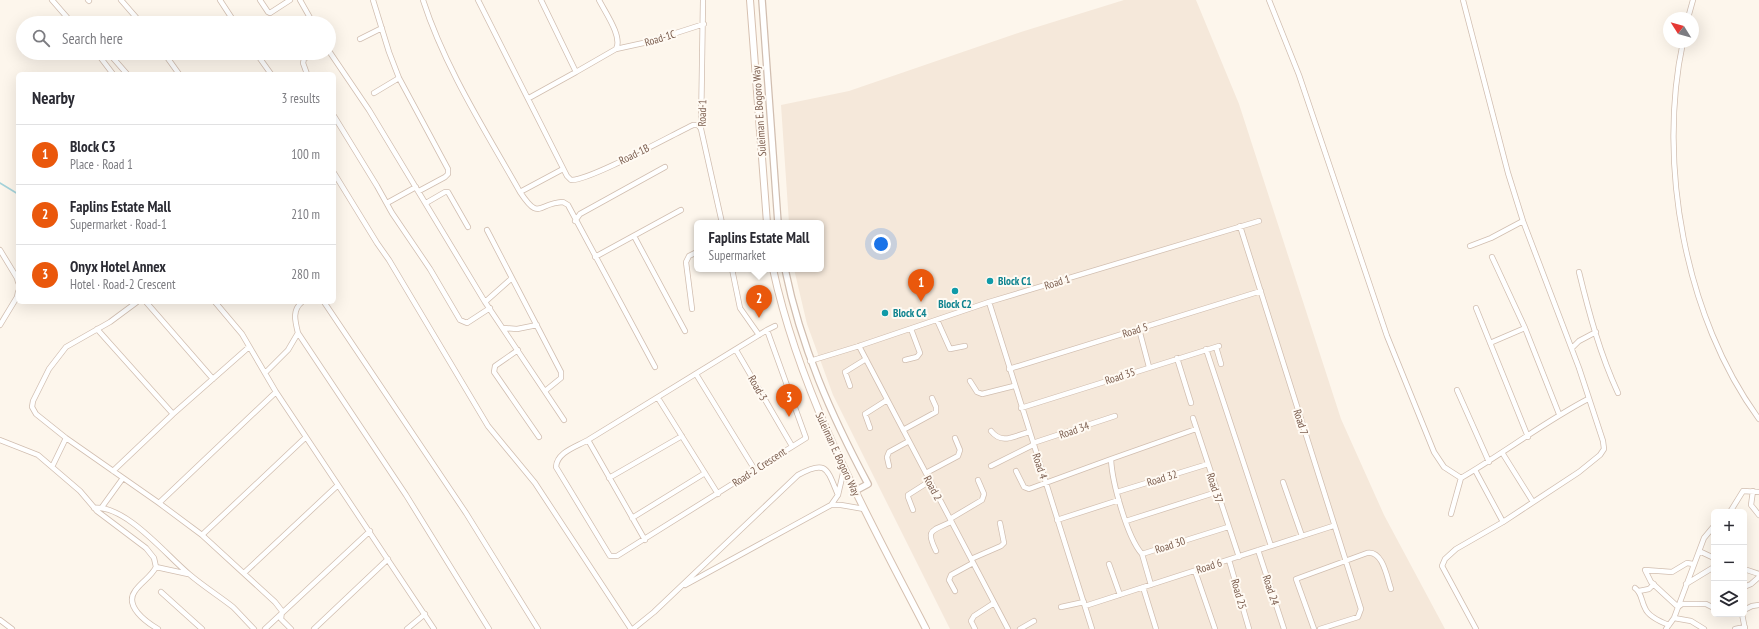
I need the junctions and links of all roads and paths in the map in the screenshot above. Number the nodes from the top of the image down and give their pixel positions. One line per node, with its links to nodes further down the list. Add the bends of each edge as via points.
1 (52, 0): 19 (street)
2 (121, 0): 20 (street)
3 (220, 0): 21 (street)
4 (260, 0): 5 (street, via 270,13)
5 (290, 0)
6 (300, 0): 22 (street)
7 (373, 0): 24 (street)
8 (423, 0): 49 (street, via 430,23 464,94)
9 (478, 0): 42 (street)
10 (541, 0): 39 (street)
11 (599, 0): 27 (street, via 618,36 619,45)
12 (704, 0): 23 (street, Road-1)
13 (750, 0): 54 (main road, Suleiman E. Bogoro Way)
14 (762, 0): 55 (street, Suleiman E. Bogoro Way)
15 (1269, 0): 170 (street, via 1299,75 1387,336 1434,452 1444,467)
16 (1463, 0): 58 (street, via 1508,174)
17 (1693, 0): 18 (street)
18 (1690, 12)
19 (66, 16)
20 (135, 16)
21 (230, 16)
22 (309, 16)
23 (704, 24): 27 (street, Road-1C, via 648,42); 44 (street, Road-1)
24 (382, 28): 25 (street); 40 (street)
25 (360, 39)
26 (1682, 48): 136 (street, via 1676,81 1674,134 1676,187 1689,265 1715,338 1739,386)
27 (616, 49): 39 (street, Road-1C)
28 (102, 60): 34 (street)
29 (115, 60): 35 (street)
30 (169, 60): 36 (street)
31 (261, 60): 37 (street)
32 (304, 60): 38 (street)
33 (335, 60): 48 (street)
34 (111, 72)
35 (124, 72)
36 (178, 72)
37 (270, 72)
38 (307, 72)
39 (576, 72): 42 (street, Road-1C)
40 (399, 78): 41 (street); 48 (street, via 448,169 445,177)
41 (374, 93)
42 (528, 98): 46 (street)
43 (336, 119): 50 (street)
44 (701, 129): 46 (street, Road-1B, via 693,124 577,181 566,176); 53 (street, Road-1)
45 (665, 167): 57 (street, via 580,214)
46 (563, 169): 49 (street)
47 (336, 176): 265 (street, via 488,426 535,483)
48 (417, 189): 50 (street); 51 (street)
49 (520, 192): 57 (street, via 528,204 538,210 563,202 568,205)
50 (387, 203): 83 (street, via 460,320 467,323)
51 (426, 203): 60 (street, via 448,192); 76 (street)
52 (681, 210): 62 (street)
53 (721, 220)
54 (767, 220)
55 (778, 220)
56 (1259, 220): 59 (street, Road 1)
57 (575, 221): 66 (street)
58 (1523, 221): 63 (street); 104 (street)
59 (1240, 226): 74 (street, Road 7); 77 (street, Road 1)
60 (468, 227)
61 (487, 230): 72 (street)
62 (634, 236): 66 (street); 96 (street)
63 (1470, 246)
64 (1, 253): 73 (street)
65 (694, 254): 85 (street, via 686,262)
66 (594, 257): 114 (street)
67 (1492, 257): 91 (street)
68 (733, 272): 99 (street, via 740,308)
69 (775, 272): 161 (main road, Suleiman E. Bogoro Way, via 794,347)
70 (786, 272): 111 (street, Suleiman E. Bogoro Way, via 793,309)
71 (1579, 272): 97 (street)
72 (512, 278): 76 (street); 88 (street)
73 (16, 279)
74 (1261, 292): 94 (street, Road 5); 200 (street, Road 7)
75 (16, 299): 87 (street)
76 (485, 302): 83 (street)
77 (989, 302): 86 (street, Road 1); 115 (street, Road 4)
78 (135, 304): 92 (street)
79 (148, 304): 118 (street)
80 (217, 304): 103 (street, via 242,334)
81 (300, 304): 98 (street, via 295,314)
82 (325, 304): 264 (street, via 466,513)
83 (490, 308): 90 (street)
84 (1476, 308): 100 (street)
85 (692, 309)
86 (937, 320): 93 (street, Road 1); 102 (street, via 950,349)
87 (0, 325)
88 (536, 325): 90 (street, via 518,330); 123 (street, via 562,375 559,382)
89 (775, 326): 95 (street)
90 (503, 328): 106 (street)
91 (1525, 328): 100 (street); 133 (street)
92 (97, 329): 132 (street); 147 (street, via 66,347 57,357 32,401 36,414)
93 (911, 329): 101 (street, Road 1); 110 (street, via 920,353 917,357)
94 (1139, 329): 113 (street); 115 (street, Road 5)
95 (767, 330): 99 (street); 153 (street, Road-2 Crescent, via 806,434 804,440)
96 (685, 331)
97 (1596, 332): 104 (street); 125 (street, via 1609,374)
98 (298, 333): 116 (street, via 288,350); 263 (street, via 406,495)
99 (759, 335): 107 (street)
100 (1490, 343): 146 (street)
101 (859, 346): 109 (street, Road 2); 111 (street, Road 1)
102 (965, 346)
103 (249, 347): 116 (street); 118 (street)
104 (1572, 348): 128 (street)
105 (1206, 349): 108 (street, Road 35); 112 (street, Road 35, via 1217,346); 207 (street)
106 (518, 350): 123 (street); 145 (street, via 495,366 494,372)
107 (736, 350): 117 (street); 153 (street, Road-3)
108 (1177, 358): 113 (street, Road 35); 130 (street)
109 (866, 359): 120 (street, via 845,372); 129 (street, Road 2)
110 (905, 360)
111 (810, 361): 176 (street, Suleiman E. Bogoro Way, via 836,421 868,484)
112 (1221, 364)
113 (1149, 366): 131 (street, Road 35)
114 (655, 367)
115 (1009, 369): 121 (street, Road 4)
116 (265, 373): 124 (street)
117 (696, 374): 126 (street); 162 (street)
118 (213, 379): 132 (street)
119 (970, 381): 121 (street, via 977,392 982,394)
120 (850, 386)
121 (1014, 386): 131 (street, Road 4)
122 (1457, 390): 156 (street)
123 (545, 391): 137 (street)
124 (276, 392): 144 (street); 185 (street)
125 (1618, 392)
126 (658, 398): 143 (street); 150 (street)
127 (932, 398): 140 (street, via 936,412)
128 (1588, 399): 133 (street); 184 (street, via 1604,449 1579,472)
129 (887, 400): 138 (street, via 865,414); 140 (street, Road 2)
130 (1191, 403)
131 (1021, 408): 142 (street, Road 4)
132 (173, 414): 164 (street)
133 (1559, 414): 146 (street)
134 (1115, 416): 152 (street, Road 34)
135 (1192, 418): 139 (street, Road 37)
136 (1759, 418)
137 (564, 420)
138 (870, 428)
139 (1196, 429): 155 (street); 157 (street, Road 37)
140 (903, 430): 151 (street, Road 2)
141 (991, 431): 142 (street, via 1001,439)
142 (1029, 432): 152 (street, Road 4)
143 (682, 436): 166 (street); 169 (street)
144 (306, 437): 175 (street); 204 (street)
145 (539, 437)
146 (1528, 437): 154 (street)
147 (66, 438): 158 (street); 164 (street)
148 (955, 438): 167 (street, via 960,450 958,456)
149 (0, 440): 158 (street, via 38,455)
150 (588, 440): 169 (street); 206 (street, Road-2 Crescent, via 560,456 556,461 556,467 610,556 614,557)
151 (909, 441): 159 (street, via 889,452 887,457); 167 (street, Road 2)
152 (1033, 444): 160 (street, Road 34); 173 (street, Road 4)
153 (792, 446): 162 (street, Road-2 Crescent)
154 (1503, 454): 156 (street); 184 (street)
155 (1111, 459): 173 (street); 178 (street)
156 (1489, 462): 163 (street)
157 (1208, 464): 178 (street, Road 32); 179 (street, Road 37)
158 (52, 466): 188 (street, via 80,491)
159 (890, 466)
160 (991, 466)
161 (844, 469): 176 (main road, Suleiman E. Bogoro Way); 182 (street)
162 (755, 470): 181 (street, Road-2 Crescent)
163 (1475, 470): 170 (street); 198 (street)
164 (113, 471): 168 (street)
165 (1016, 471): 173 (street, via 1026,489)
166 (705, 473): 181 (street); 194 (street)
167 (926, 473): 172 (street, Road 2)
168 (123, 478): 185 (street); 187 (street)
169 (609, 478): 194 (street)
170 (1461, 478): 192 (street)
171 (978, 480): 195 (street, via 984,494 982,500)
172 (930, 481): 191 (street, via 908,495); 195 (street, Road 2)
173 (1045, 482): 196 (street, Road 4)
174 (1283, 482): 205 (street)
175 (338, 485): 203 (street); 224 (street)
176 (855, 491): 189 (main road, Suleiman E. Bogoro Way)
177 (1753, 491): 180 (street); 190 (street, via 1743,491); 193 (street, via 1751,505)
178 (1117, 492): 183 (street)
179 (1217, 492): 197 (street); 201 (street, Road 37)
180 (1759, 492)
181 (718, 494): 206 (street, Road-2 Crescent)
182 (838, 495): 186 (street); 233 (street, via 828,470 812,467 798,475)
183 (1119, 500): 196 (street); 197 (street)
184 (1533, 502): 198 (street)
185 (159, 503): 204 (street)
186 (831, 505): 189 (street, via 841,504); 233 (street)
187 (102, 507): 188 (street); 225 (street, via 123,517 160,545)
188 (94, 508): 220 (street, via 146,548 154,558)
189 (864, 509): 266 (main road, Suleiman E. Bogoro Way)
190 (1732, 509)
191 (913, 510)
192 (1451, 514)
193 (1759, 515)
194 (632, 518): 206 (street)
195 (950, 520): 209 (street, via 930,534); 216 (street, Road 2)
196 (1058, 520): 239 (street, Road 4)
197 (1126, 520): 211 (street, via 1132,539)
198 (1503, 522): 277 (street, via 1456,549 1442,562)
199 (1000, 523): 216 (street, via 1004,543)
200 (1333, 526): 205 (street, Road 6); 217 (street, Road 7)
201 (1228, 527): 211 (street, Road 30); 212 (street, Road 37)
202 (1711, 530): 210 (street)
203 (370, 531): 214 (street); 245 (street)
204 (202, 535): 224 (street)
205 (1302, 536): 207 (street, Road 6)
206 (645, 540)
207 (1271, 546): 208 (street, Road 6)
208 (1258, 550): 212 (street, Road 6); 274 (street, Road 24)
209 (936, 551)
210 (1699, 551): 213 (street); 219 (street)
211 (1142, 554): 230 (street, Road 30)
212 (1239, 557): 215 (street, Road 6)
213 (1711, 557)
214 (388, 559): 246 (street); 260 (street)
215 (1229, 560): 223 (street, Road 6); 273 (street, Road 25)
216 (972, 561): 235 (street, via 949,577); 238 (street, Road 2)
217 (1345, 561): 234 (street, via 1367,553 1379,556); 275 (street, via 1296,579); 276 (street, Road 7, via 1361,612 1358,617)
218 (1109, 564): 237 (street)
219 (1693, 564): 228 (street, via 1687,562 1672,572 1645,570); 229 (street)
220 (156, 567): 225 (street); 255 (street, via 131,597 136,611)
221 (1711, 569): 229 (street)
222 (1747, 570): 226 (street)
223 (1195, 571): 230 (street, Road 6); 272 (street)
224 (244, 573): 245 (street)
225 (188, 574): 257 (street, via 234,608)
226 (1759, 574)
227 (1759, 577): 231 (street)
228 (1654, 584): 243 (street); 252 (street, via 1649,589 1637,590 1645,610)
229 (1686, 584): 243 (street)
230 (1151, 585): 232 (street, Road 6)
231 (1747, 586)
232 (1143, 587): 237 (street, Road 6); 271 (street)
233 (678, 588): 265 (street)
234 (1391, 589)
235 (955, 591)
236 (160, 592): 256 (street)
237 (1120, 595): 239 (street, Road 6)
238 (994, 603): 267 (street, via 974,616 971,621); 268 (street, Road 2)
239 (1084, 604): 242 (street, Road 6); 270 (street, Road 4)
240 (1759, 605): 244 (street)
241 (1711, 606): 243 (street, via 1706,604 1682,604)
242 (1061, 607)
243 (1677, 609): 248 (street); 249 (street)
244 (1747, 609)
245 (282, 611): 258 (street); 259 (street, via 281,620)
246 (426, 614): 261 (street); 262 (street)
247 (1743, 617): 253 (street)
248 (1674, 618): 249 (street); 252 (street)
249 (1683, 619): 278 (street, via 1692,621)
250 (0, 620): 254 (street)
251 (1034, 621): 269 (street)
252 (1668, 627)
253 (1745, 628): 279 (street)
254 (12, 629)
255 (158, 629)
256 (202, 629)
257 (254, 629)
258 (265, 629)
259 (292, 629)
260 (314, 629)
261 (407, 629)
262 (434, 629)
263 (489, 629)
264 (538, 629)
265 (632, 629)
266 (926, 629)
267 (975, 629)
268 (1008, 629)
269 (1020, 629)
270 (1092, 629)
271 (1156, 629)
272 (1215, 629)
273 (1249, 629)
274 (1284, 629)
275 (1314, 629)
276 (1322, 629)
277 (1476, 629)
278 (1704, 629)
279 (1735, 629)

